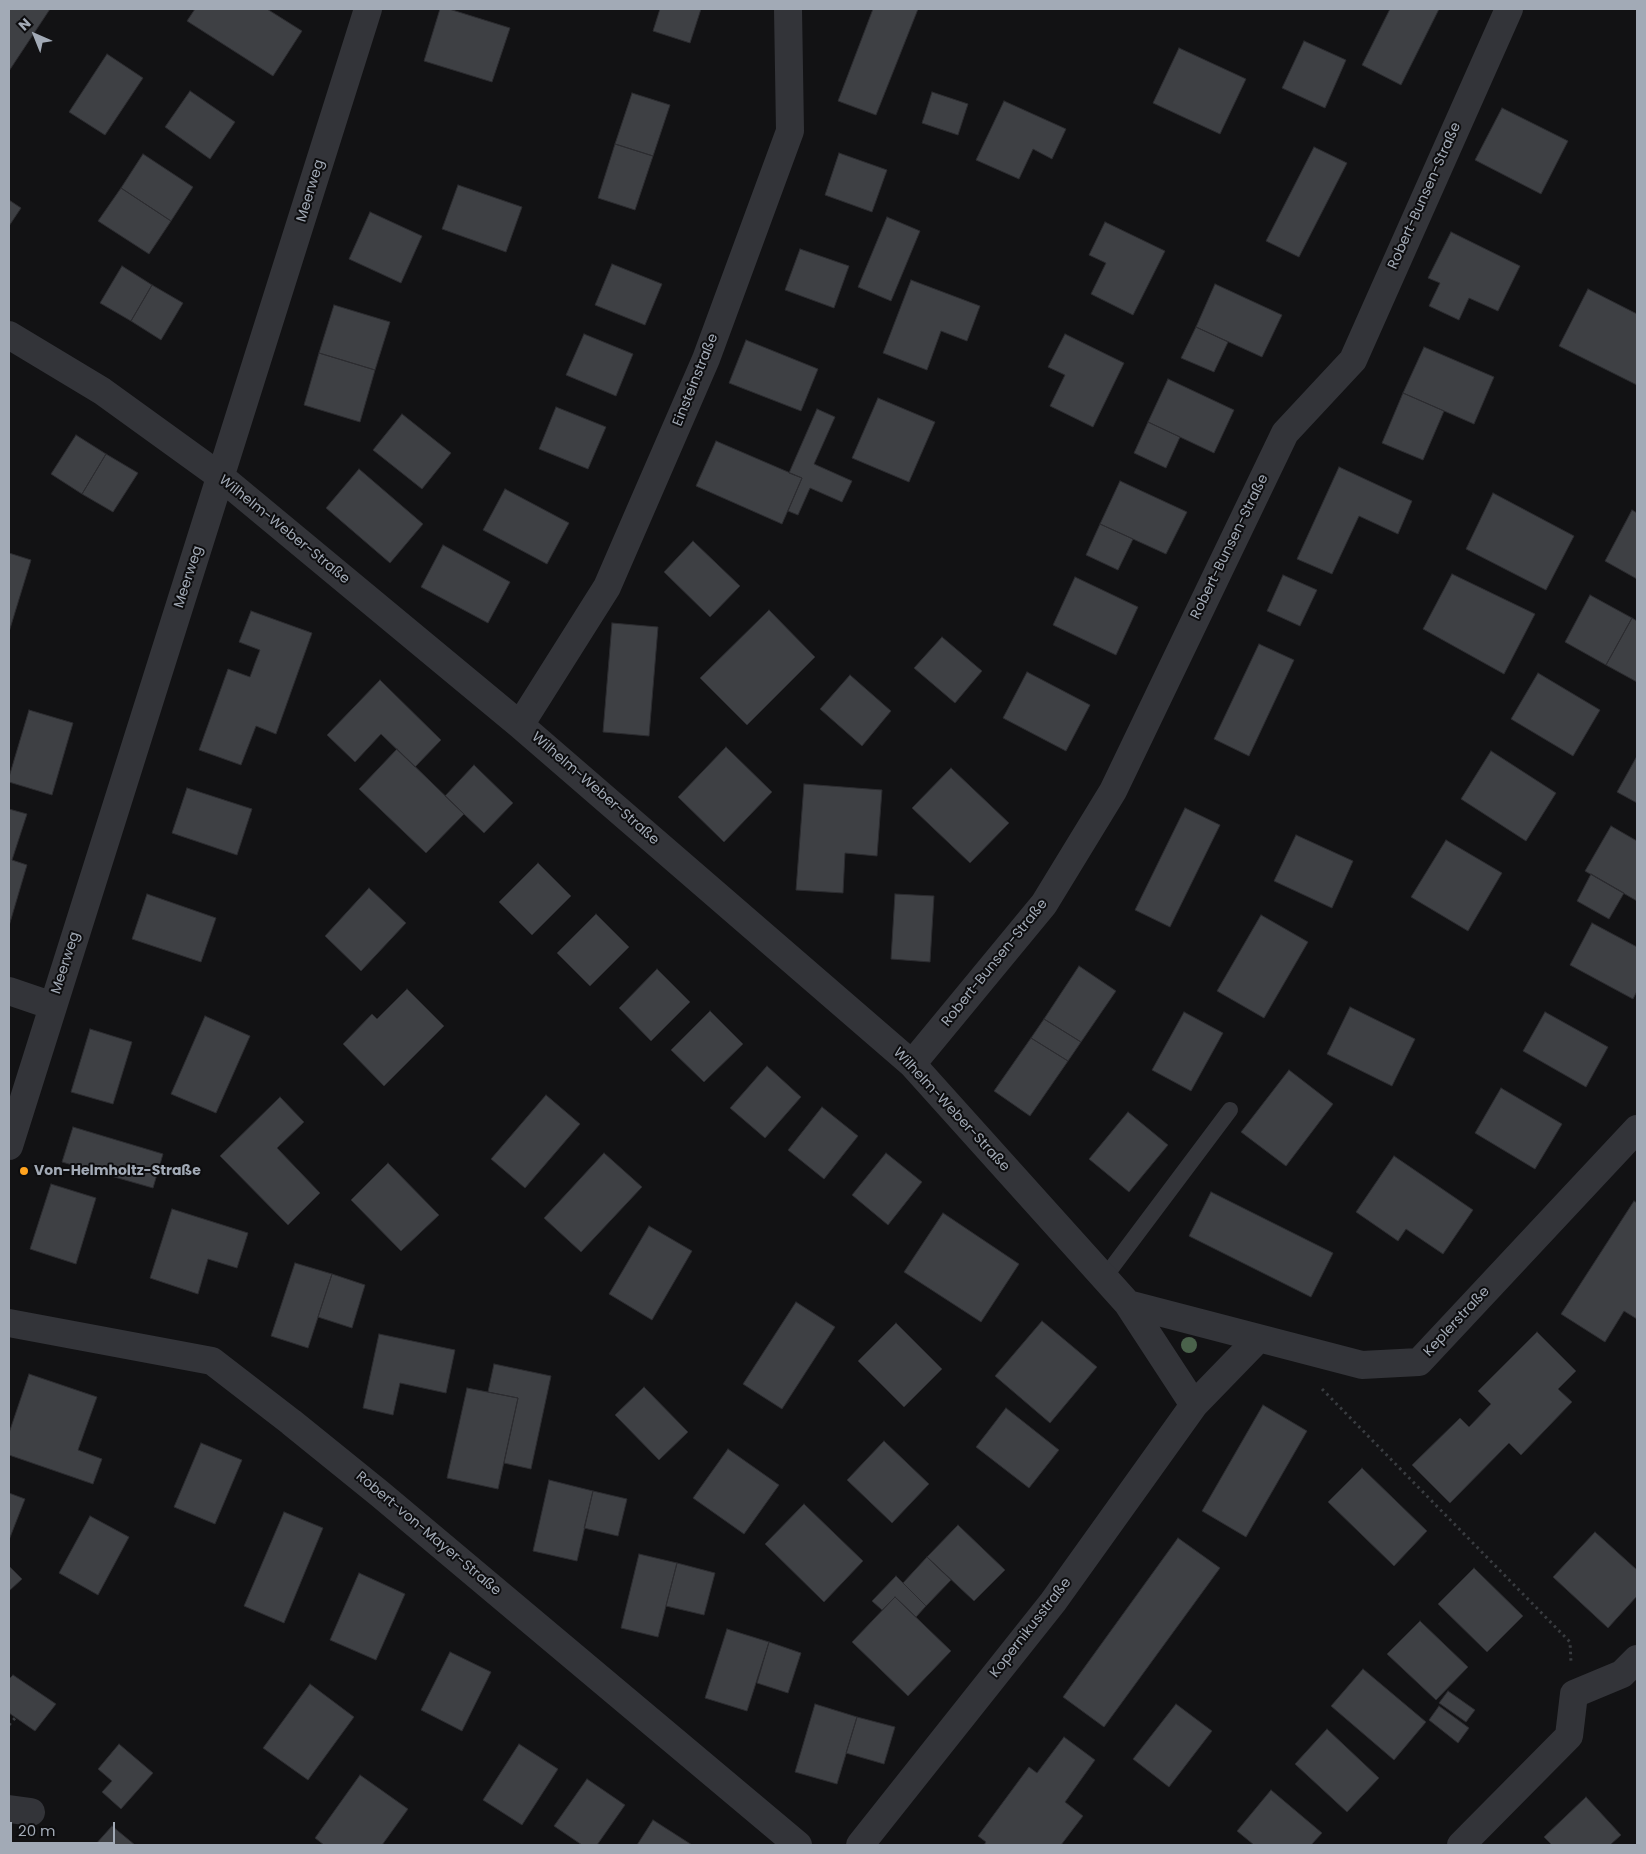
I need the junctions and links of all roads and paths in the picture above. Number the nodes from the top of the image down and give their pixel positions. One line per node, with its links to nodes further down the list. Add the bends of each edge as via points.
1 (368, 9): 5 (street, Meerweg)
2 (788, 9): 6 (street, Einsteinstraße, via 790,132 706,359 607,587)
3 (1509, 9): 9 (street, Robert-Bunsen-Straße, via 1353,360 1285,433 1113,791 1044,904)
4 (9, 335): 5 (street, Wilhelm-Weber-Straße, via 102,391)
5 (221, 477): 6 (street, Wilhelm-Weber-Straße); 8 (street, Meerweg)
6 (520, 725): 9 (street, Wilhelm-Weber-Straße)
7 (9, 991): 8 (street)
8 (53, 1006): 12 (street, Meerweg)
9 (912, 1064): 13 (street, Wilhelm-Weber-Straße)
10 (1230, 1110): 13 (lane)
11 (1637, 1129): 17 (street, Keplerstraße, via 1419,1362 1362,1366)
12 (9, 1146)
13 (1104, 1278): 14 (street, Wilhelm-Weber-Straße)
14 (1128, 1304): 16 (street, Keplerstraße); 18 (street)
15 (9, 1323): 23 (street, Robert-von-Mayer-Straße, via 212,1361 388,1500)
16 (1258, 1339): 17 (street, Keplerstraße); 18 (street, Kopernikusstraße)
17 (1308, 1352): 20 (path, via 1318,1385 1570,1642)
18 (1194, 1405): 24 (street, Kopernikusstraße, via 1053,1602)
19 (1637, 1659): 20 (street, via 1622,1674)
20 (1574, 1694): 25 (street, via 1569,1736)
21 (16, 1717): 22 (path)
22 (9, 1725)
23 (798, 1845)
24 (860, 1845)
25 (1461, 1845)

